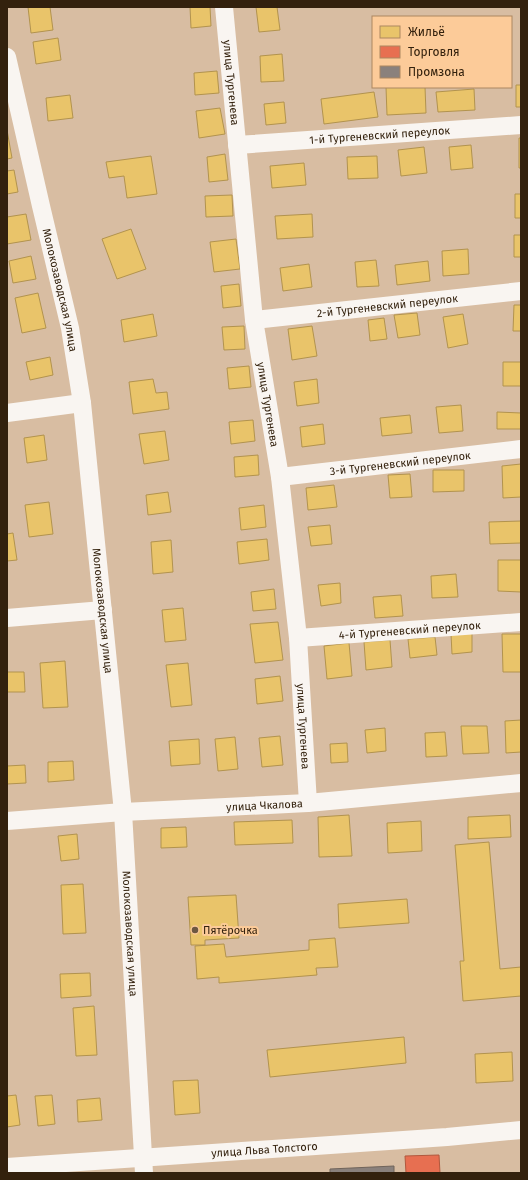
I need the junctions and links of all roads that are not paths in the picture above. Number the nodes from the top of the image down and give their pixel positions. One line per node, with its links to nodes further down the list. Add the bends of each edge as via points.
1 (224, 7): 4 (street, улица Тургенева)
2 (7, 57): 7 (street, Молокозаводская улица, via 70,328)
3 (521, 125): 4 (street, 1-й Тургеневский переулок)
4 (238, 145): 6 (street, улица Тургенева)
5 (521, 291): 6 (street, 2-й Тургеневский переулок)
6 (254, 320): 10 (street, улица Тургенева)
7 (82, 403): 8 (street); 11 (street, Молокозаводская улица)
8 (7, 413)
9 (521, 449): 10 (street, 3-й Тургеневский переулок)
10 (280, 477): 14 (street, улица Тургенева)
11 (103, 610): 12 (street); 17 (street, Молокозаводская улица)
12 (7, 618)
13 (521, 622): 14 (street, 4-й Тургеневский переулок)
14 (298, 638): 16 (street, улица Тургенева)
15 (521, 783): 16 (street, улица Чкалова)
16 (308, 803): 17 (street, улица Чкалова)
17 (123, 812): 18 (street, улица Чкалова); 20 (street, Молокозаводская улица)
18 (7, 821)
19 (521, 1130): 20 (street, улица Льва Толстого)
20 (143, 1165): 21 (street, улица Льва Толстого)
21 (7, 1167)

